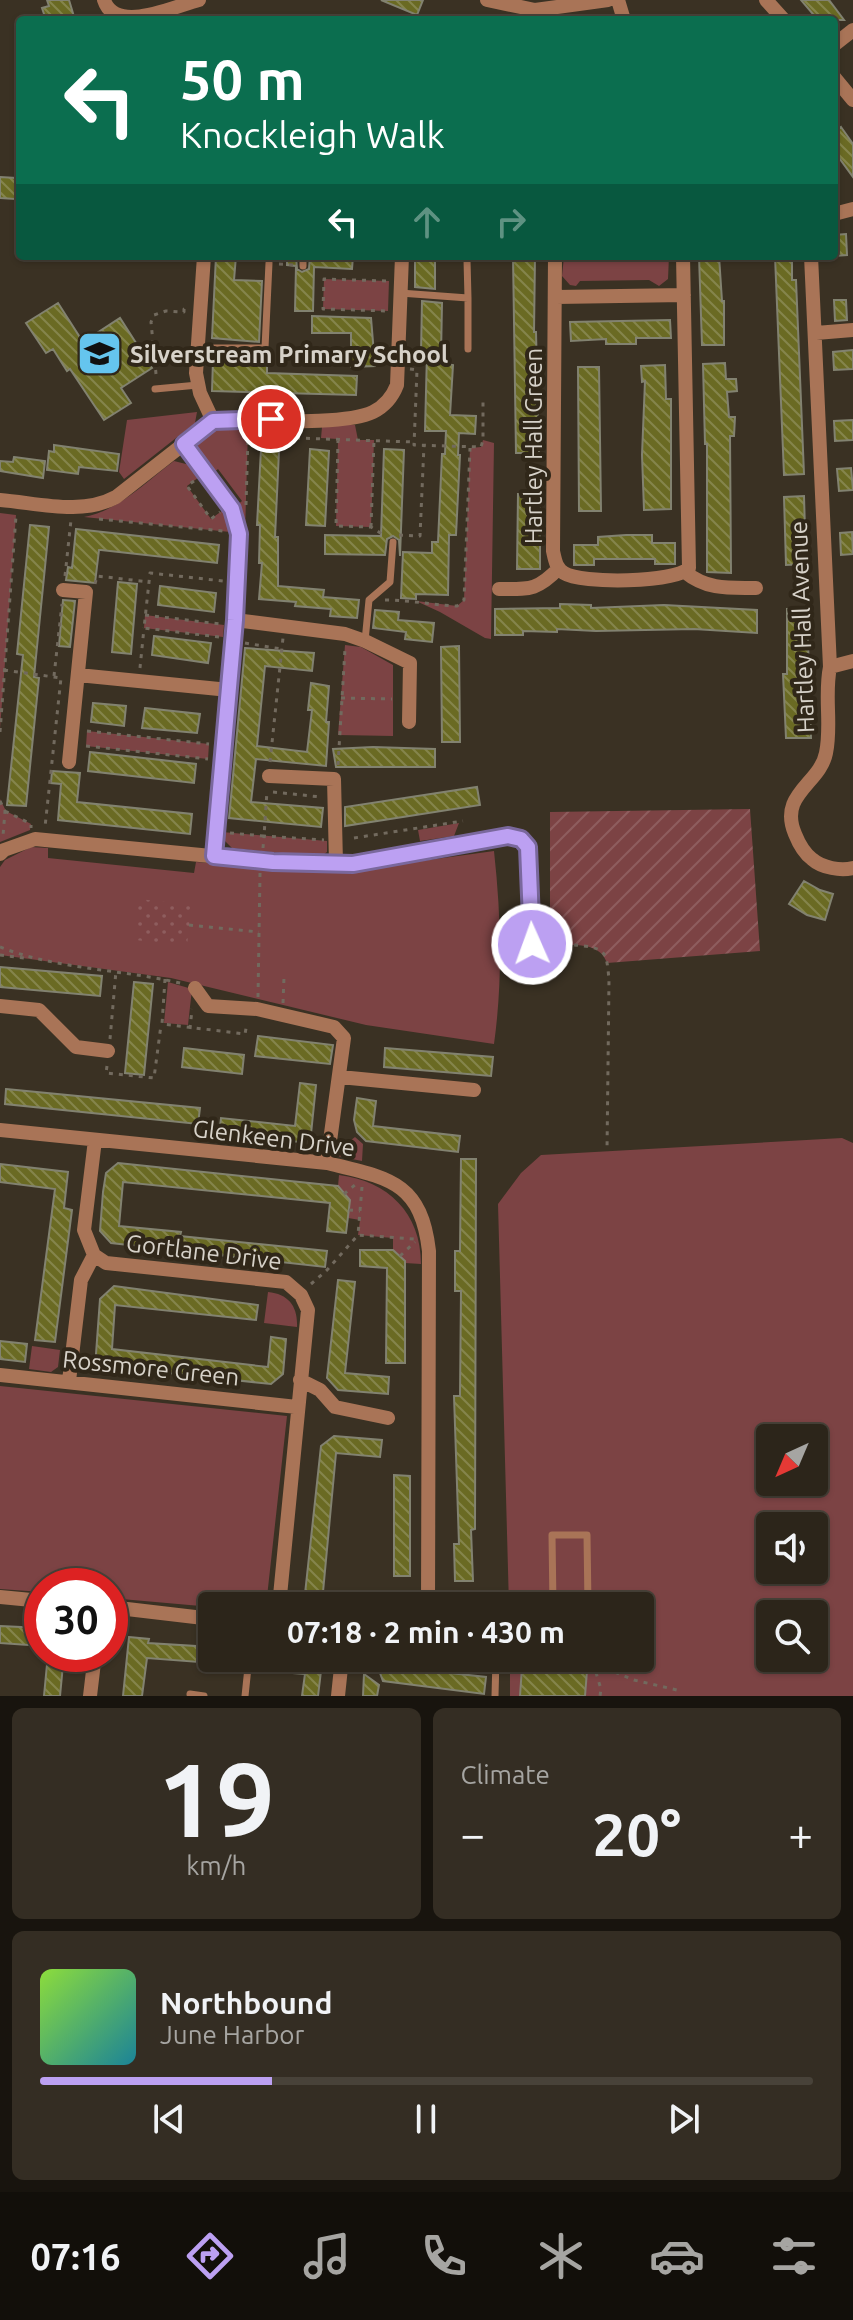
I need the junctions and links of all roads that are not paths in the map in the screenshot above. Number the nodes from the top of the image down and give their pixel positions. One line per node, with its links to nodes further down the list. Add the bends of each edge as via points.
1 (104, 0): 2 (street, via 116,16 166,11)
2 (199, 0)
3 (487, 0): 4 (street, via 535,10)
4 (608, 0)
5 (766, 0): 6 (street)
6 (780, 16)
7 (838, 82): 8 (street)
8 (853, 100)
9 (204, 260): 24 (street)
10 (303, 260): 17 (lane)
11 (402, 260): 18 (street)
12 (467, 260): 21 (lane)
13 (555, 260): 20 (street, Hartley Hall Green)
14 (683, 260): 19 (street)
15 (811, 260): 23 (street, Hartley Hall Avenue)
16 (269, 263): 24 (lane, via 265,348)
17 (303, 266)
18 (401, 287): 21 (lane); 28 (street, via 397,385 382,407 358,418)
19 (684, 295): 20 (street); 33 (street, via 689,568)
20 (556, 297): 32 (street, Hartley Hall Green, via 553,551)
21 (468, 298): 25 (lane)
22 (853, 330): 23 (street)
23 (816, 333): 40 (street, Hartley Hall Avenue)
24 (197, 348): 26 (street)
25 (468, 349)
26 (198, 385): 27 (lane); 28 (street)
27 (155, 389)
28 (213, 421): 29 (street)
29 (184, 444): 30 (street, via 100,505 76,508); 37 (street, via 235,515 239,534)
30 (0, 500)
31 (393, 542): 38 (lane, via 390,582 369,600)
32 (559, 568): 33 (street, Hartley Hall Green, via 573,577 617,580); 35 (street, via 533,589)
33 (685, 572): 34 (street, via 714,588)
34 (756, 588)
35 (499, 589)
36 (63, 590): 41 (street, via 86,592)
37 (230, 622): 38 (street, via 330,632); 42 (street)
38 (365, 641): 43 (street, via 410,663)
39 (853, 661): 40 (street)
40 (830, 667): 49 (street, Hartley Hall Avenue, via 824,762 793,803 790,818 805,853 816,863)
41 (78, 675): 42 (street); 44 (street)
42 (229, 690): 47 (street)
43 (409, 722)
44 (69, 762)
45 (269, 776): 48 (street, via 334,779)
46 (1, 847): 47 (street, via 35,839)
47 (214, 856): 48 (street)
48 (336, 863): 50 (street, via 508,836 521,839 528,847)
49 (853, 868)
50 (532, 944)
51 (195, 988): 54 (street, via 208,1006 257,1009 334,1027 344,1038)
52 (0, 1006): 53 (street, via 39,1010 76,1047)
53 (108, 1051)
54 (340, 1077): 55 (street); 58 (street)
55 (474, 1090)
56 (0, 1130): 57 (street, Glenkeen Drive)
57 (95, 1140): 58 (street, Glenkeen Drive); 59 (street, Gortlane Drive, via 84,1230)
58 (327, 1163): 66 (street, Glenkeen Drive, via 380,1175 404,1190 416,1200 427,1231)
59 (94, 1255): 61 (street, Gortlane Drive, via 106,1263 286,1282 308,1310); 62 (street, via 81,1280)
60 (0, 1375): 62 (street, Rossmore Green)
61 (300, 1380): 63 (street, Gortlane Drive); 64 (street, via 320,1390 335,1407)
62 (69, 1381): 63 (street, Rossmore Green)
63 (297, 1407): 65 (street, Gortlane Drive)
64 (388, 1418)
65 (280, 1592)
66 (428, 1592)
67 (553, 1592): 68 (lane, via 552,1535 587,1535)
68 (588, 1592)
69 (0, 1597): 70 (street)
70 (24, 1599)
71 (128, 1609): 72 (street)
72 (198, 1617)
73 (93, 1672): 78 (street)
74 (248, 1672): 80 (lane)
75 (341, 1672): 81 (street)
76 (496, 1672): 82 (lane)
77 (190, 1694): 79 (lane)
78 (90, 1696)
79 (204, 1696)
80 (245, 1696)
81 (338, 1696)
82 (495, 1696)

